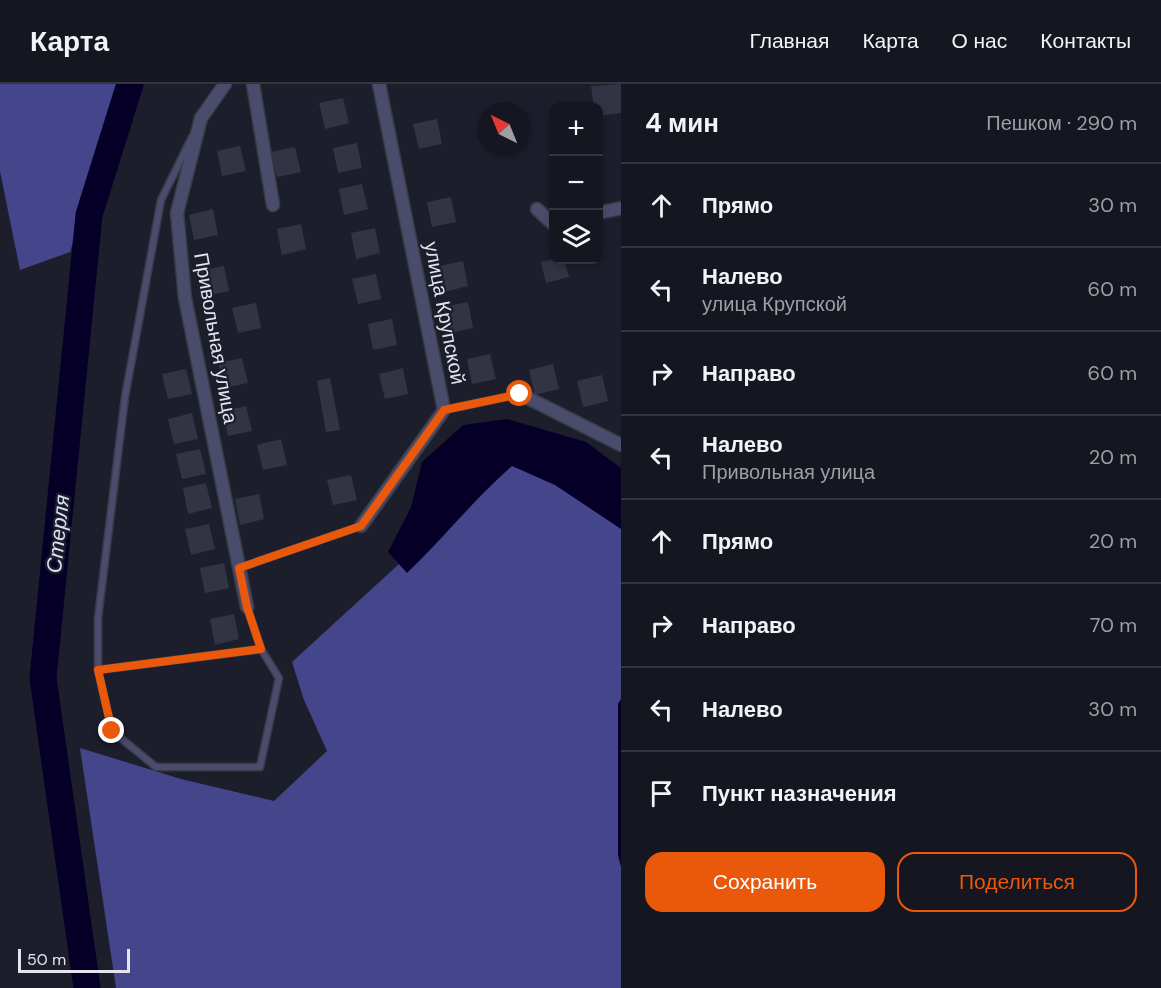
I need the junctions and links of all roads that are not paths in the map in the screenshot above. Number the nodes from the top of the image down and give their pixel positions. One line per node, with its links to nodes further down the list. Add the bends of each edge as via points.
1 (225, 84): 4 (street, Привольная улица)
2 (253, 84): 5 (street)
3 (379, 84): 11 (street, улица Крупской)
4 (201, 118): 14 (street, Привольная улица, via 177,213 185,298); 17 (lane, via 161,200 119,442 98,618)
5 (273, 205)
6 (621, 208): 8 (street)
7 (537, 209): 9 (street)
8 (603, 212)
9 (549, 220)
10 (520, 394): 11 (lane); 12 (street)
11 (444, 410): 13 (street, улица Крупской)
12 (621, 445)
13 (361, 526): 14 (lane)
14 (239, 568): 15 (street, Привольная улица)
15 (247, 607): 16 (lane)
16 (261, 649): 17 (lane); 17 (lane, via 279,678 260,767 156,767 112,731)
17 (98, 670)

